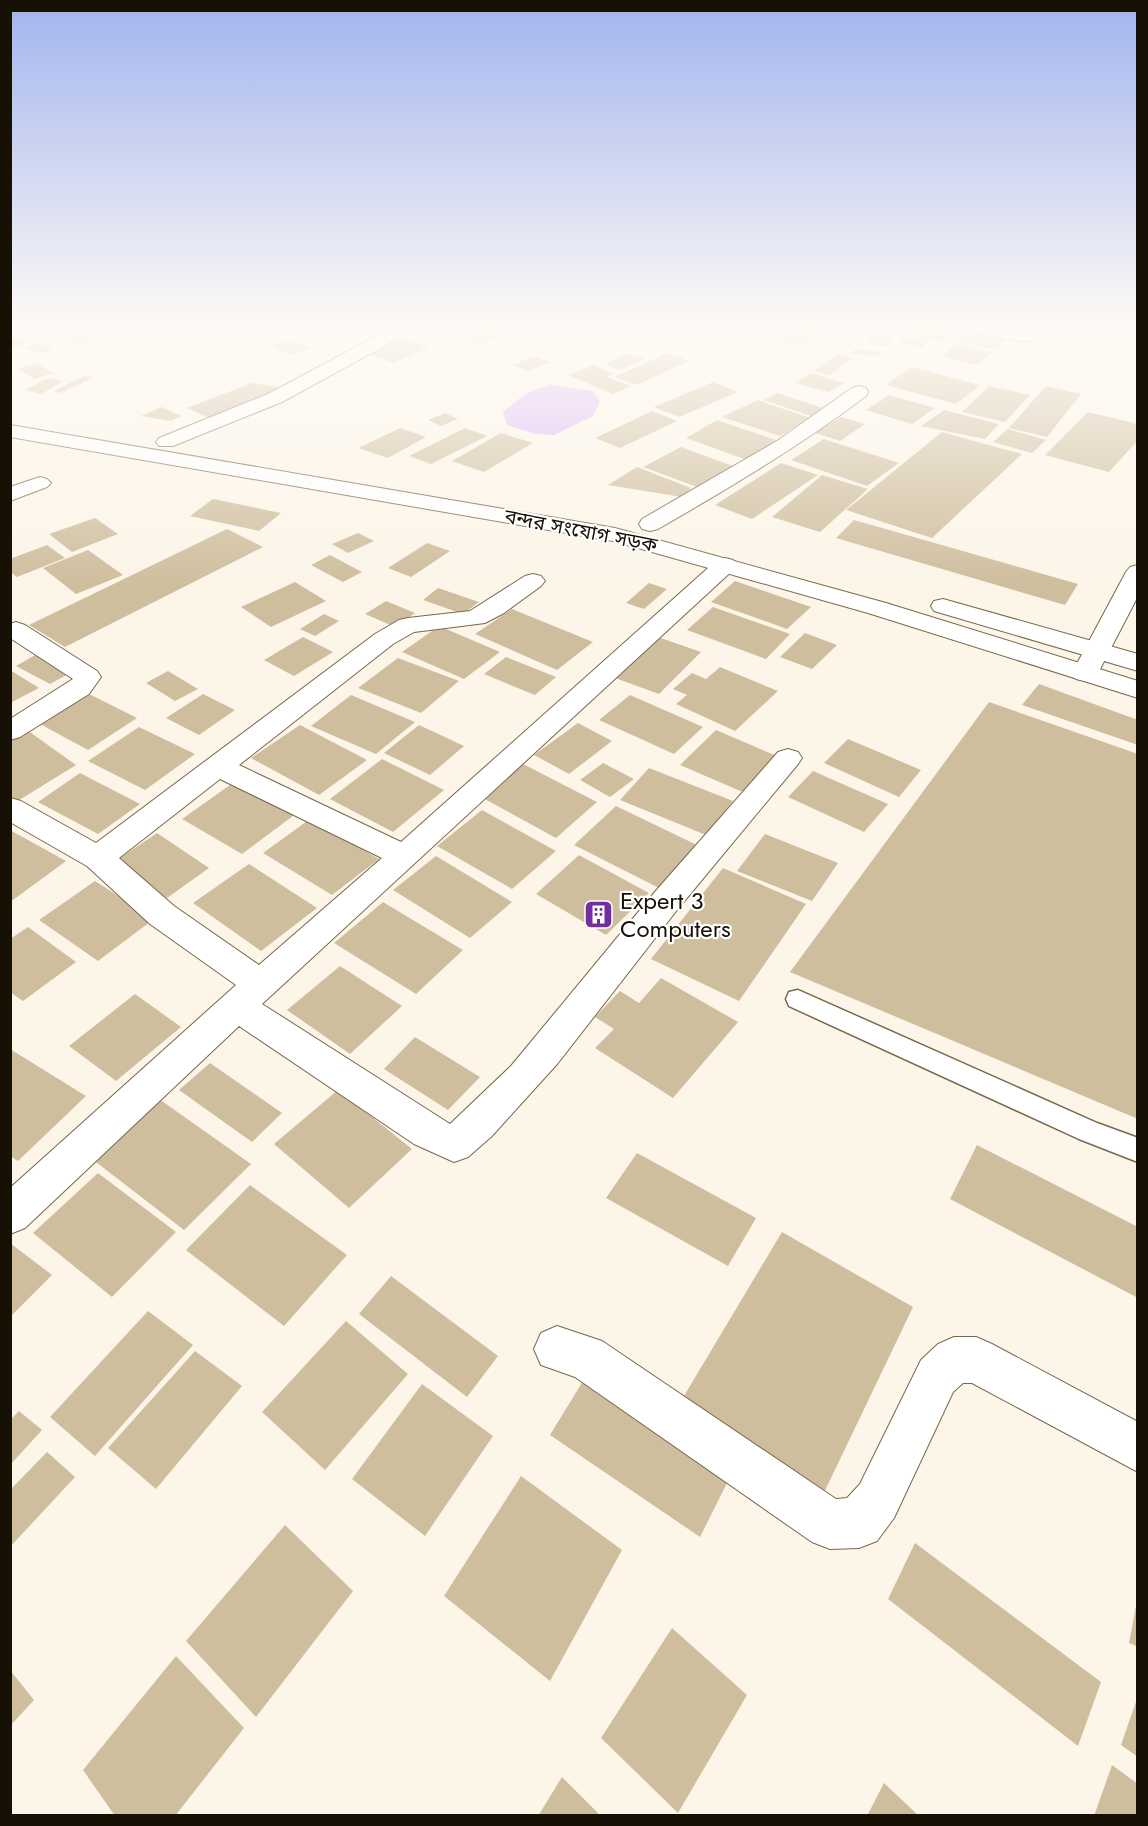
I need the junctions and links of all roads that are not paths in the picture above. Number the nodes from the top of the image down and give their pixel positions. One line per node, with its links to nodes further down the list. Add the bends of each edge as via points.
1 (230, 414): 5 (main road)
2 (831, 414): 8 (main road)
3 (10, 416): 5 (main road, বন্দর সংযোগ সড়ক)
4 (10, 431): 5 (main road, বন্দর সংযোগ সড়ক)
5 (147, 444): 8 (main road, বন্দর সংযোগ সড়ক); 9 (main road, বন্দর সংযোগ সড়ক, via 615,535)
6 (40, 483): 7 (main road)
7 (10, 495)
8 (650, 524): 13 (main road, বন্দর সংযোগ সড়ক)
9 (725, 565): 15 (main road, বন্দর সংযোগ সড়ক); 21 (main road)
10 (1137, 572): 13 (main road)
11 (533, 581): 19 (main road, via 476,618 408,625 384,639)
12 (16, 630): 17 (main road, via 88,677 80,688)
13 (1096, 649): 14 (main road, বন্দর সংযোগ সড়ক); 15 (main road)
14 (1137, 663)
15 (1085, 673): 16 (main road, বন্দর সংযোগ সড়ক)
16 (1137, 690)
17 (10, 731)
18 (788, 758): 23 (main road, via 628,946 538,1060 478,1126 454,1145 428,1132)
19 (219, 767): 21 (main road); 22 (main road)
20 (10, 808): 22 (main road)
21 (404, 856): 23 (main road)
22 (98, 858): 23 (main road)
23 (248, 995): 26 (main road)
24 (798, 999): 25 (lane)
25 (1137, 1150)
26 (10, 1215)
27 (557, 1349): 28 (main road, via 586,1357 830,1524 859,1522 877,1501 936,1376 954,1360 976,1360)
28 (1137, 1448)

